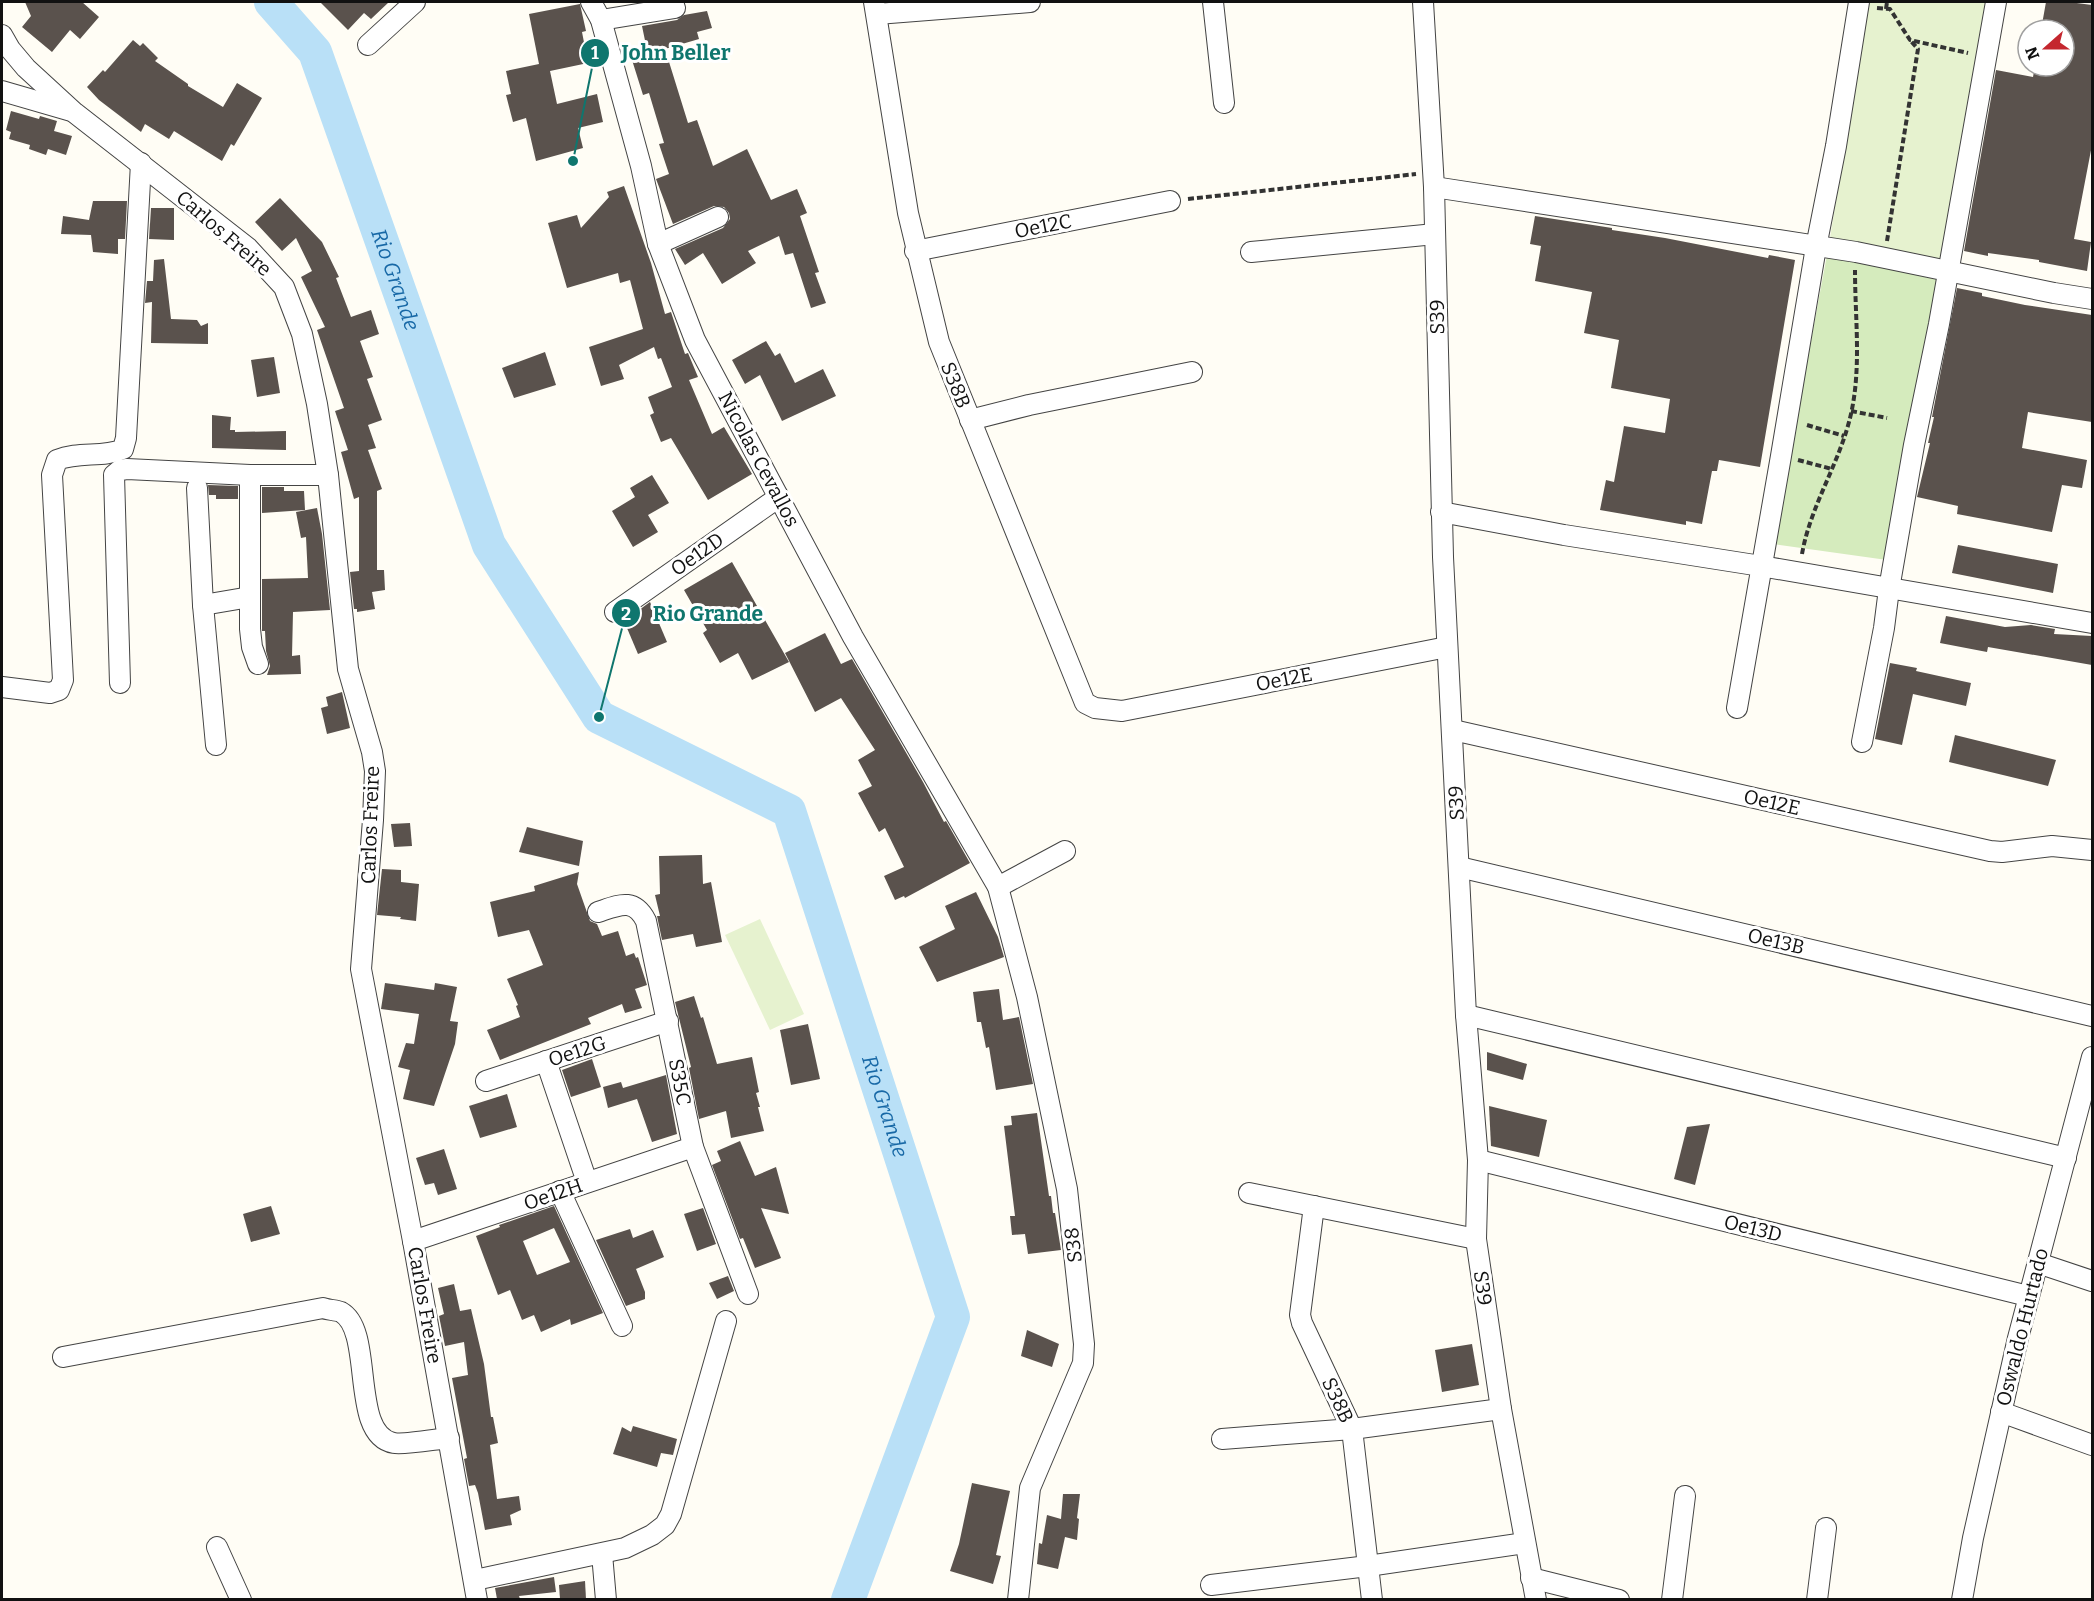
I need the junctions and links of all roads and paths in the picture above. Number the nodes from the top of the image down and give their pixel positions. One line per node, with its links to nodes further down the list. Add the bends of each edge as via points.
1 (415, 2): 15 (street)
2 (591, 2): 12 (street, Nicolas Cevallos)
3 (1030, 2): 10 (street)
4 (1213, 2): 18 (street)
5 (1423, 2): 21 (street, S39)
6 (1887, 2): 11 (path)
7 (1996, 2): 16 (street)
8 (1859, 3): 11 (path); 26 (street)
9 (675, 8): 12 (street)
10 (875, 8): 27 (street, S38B)
11 (1886, 9): 14 (path, via 1890,9)
12 (601, 20): 25 (street, Nicolas Cevallos)
13 (2, 35): 19 (street, Carlos Freire, via 26,68)
14 (1910, 40): 16 (path); 30 (path, via 1918,50)
15 (368, 45)
16 (1986, 57): 31 (street)
17 (2, 91): 19 (street)
18 (1224, 103)
19 (75, 112): 20 (street, Carlos Freire)
20 (141, 163): 42 (street, Carlos Freire, via 248,248 284,287 302,334); 56 (street, via 126,438 123,448 114,453 70,455 57,460 52,475 63,680 59,690 50,693)
21 (1434, 180): 22 (path); 24 (street, S39); 26 (street)
22 (1170, 201): 27 (street, Oe12C)
23 (718, 217): 25 (street)
24 (1435, 234): 28 (street); 45 (street, S39)
25 (658, 244): 44 (street, Nicolas Cevallos, via 695,340)
26 (1816, 247): 29 (street); 39 (street)
27 (915, 251): 36 (street, S38B, via 939,342)
28 (1251, 252)
29 (1856, 252): 30 (street); 34 (path, via 1858,356)
30 (1884, 258): 31 (street)
31 (1948, 271): 32 (street); 48 (street)
32 (2092, 299)
33 (1191, 372): 36 (street)
34 (1851, 411): 35 (path); 38 (path)
35 (1887, 418)
36 (970, 420): 58 (street, S38B, via 1085,703)
37 (1807, 425): 38 (path)
38 (1844, 436): 40 (path)
39 (1781, 456): 40 (path); 46 (street)
40 (1832, 469): 47 (path, via 1806,530)
41 (250, 475): 42 (street); 49 (street); 55 (street, via 127,469 114,475)
42 (328, 475): 82 (street, Carlos Freire, via 348,669 375,771 361,969)
43 (197, 488): 50 (street)
44 (779, 496): 51 (street, Oe12D); 65 (street, Nicolas Cevallos, via 853,637)
45 (1441, 513): 46 (street); 53 (street, S39)
46 (1761, 566): 47 (street); 57 (street)
47 (1799, 572): 48 (street)
48 (1889, 589): 52 (street); 60 (street)
49 (250, 597): 50 (street); 54 (street, via 252,647)
50 (203, 605): 61 (street)
51 (615, 612)
52 (2092, 623)
53 (1447, 647): 58 (street, Oe12E); 59 (street, S39)
54 (258, 664)
55 (120, 683)
56 (2, 687)
57 (1737, 708)
58 (1122, 711)
59 (1453, 730): 62 (street, Oe12E, via 1990,851 2052,846); 64 (street, S39)
60 (1862, 741)
61 (216, 745)
62 (2092, 850)
63 (1065, 851): 65 (street)
64 (1459, 867): 67 (street, S39); 68 (street, Oe13B)
65 (998, 887): 107 (street, S38, via 1027,997 1066,1189 1084,1344 1083,1363 1030,1488)
66 (598, 912): 69 (street, S35C, via 629,905 642,912)
67 (1466, 1015): 75 (street); 76 (street, S39)
68 (2092, 1016)
69 (668, 1021): 71 (street, Oe12G); 74 (street, S35C)
70 (2092, 1058): 73 (street, Oswaldo Hurtado)
71 (546, 1061): 72 (street, Oe12G); 77 (street)
72 (486, 1081)
73 (2085, 1123): 75 (street, Oswaldo Hurtado)
74 (693, 1147): 77 (street, Oe12H); 85 (street, S35C)
75 (2066, 1158): 83 (street, Oswaldo Hurtado)
76 (1478, 1160): 81 (street, S39); 86 (street, Oe13D)
77 (587, 1182): 78 (street, Oe12H)
78 (560, 1191): 82 (street, Oe12H); 88 (street)
79 (1249, 1193): 80 (street)
80 (1314, 1206): 81 (street); 92 (street, S38B, via 1300,1315)
81 (1476, 1239): 90 (street, S39)
82 (413, 1241): 93 (street, Carlos Freire)
83 (2038, 1263): 84 (street); 86 (street, Oswaldo Hurtado)
84 (2092, 1281)
85 (748, 1294)
86 (2028, 1296): 91 (street, Oswaldo Hurtado)
87 (726, 1321): 100 (street, via 671,1514 652,1535)
88 (622, 1326)
89 (63, 1357): 93 (street, via 323,1308 341,1312 351,1323 371,1421 380,1436 393,1443)
90 (1501, 1409): 92 (street); 98 (street, S39)
91 (2001, 1412): 95 (street); 113 (street, Oswaldo Hurtado)
92 (1352, 1428): 94 (street); 101 (street, S38B)
93 (449, 1438): 104 (street, Carlos Freire)
94 (1222, 1438)
95 (2092, 1445)
96 (1685, 1496): 111 (street)
97 (1826, 1528): 112 (street)
98 (1525, 1543): 101 (street); 102 (street, S39)
99 (217, 1546): 105 (street)
100 (602, 1554): 104 (street); 106 (street)
101 (1368, 1566): 103 (street); 108 (street, S38B)
102 (1531, 1578): 109 (street, S39); 110 (street)
103 (1211, 1585)
104 (476, 1590)
105 (242, 1599)
106 (606, 1599)
107 (1018, 1599)
108 (1372, 1599)
109 (1536, 1599)
110 (1618, 1599)
111 (1672, 1599)
112 (1817, 1599)
113 (1962, 1599)

